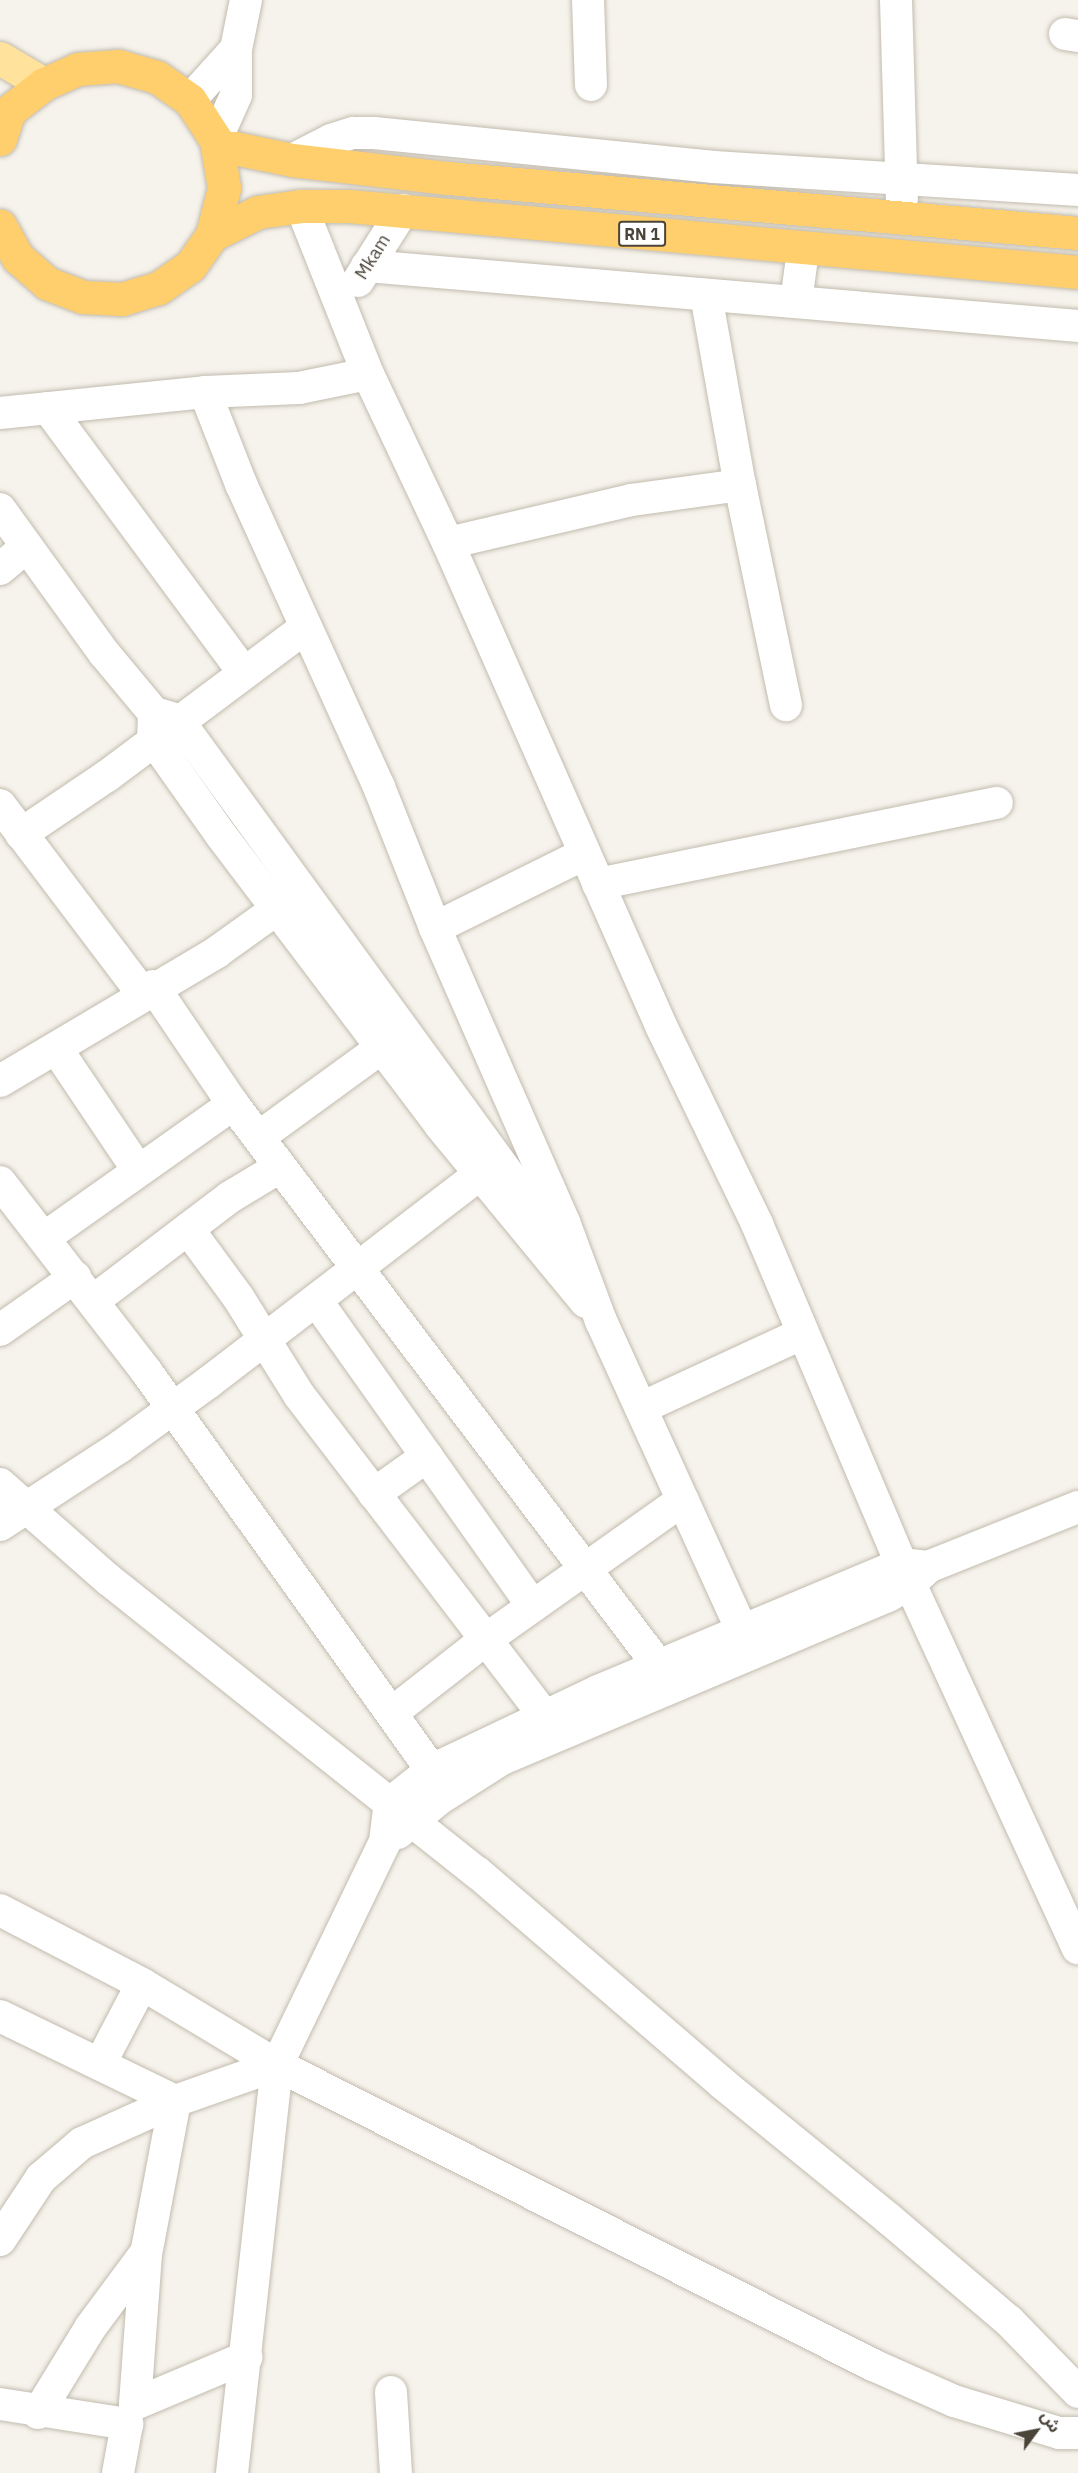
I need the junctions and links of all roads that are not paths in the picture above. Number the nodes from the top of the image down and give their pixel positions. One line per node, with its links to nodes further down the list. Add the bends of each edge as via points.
1 (246, 0): 4 (street)
2 (588, 0): 7 (street)
3 (896, 0): 13 (street)
4 (236, 49): 8 (street); 10 (street, via 236,94)
5 (0, 58): 6 (main road)
6 (44, 84): 8 (highway, via 78,69 118,66 157,77); 9 (highway)
7 (591, 85)
8 (190, 100): 10 (highway)
9 (3, 121)
10 (217, 145): 11 (highway, RN 1); 21 (highway, via 224,188)
11 (292, 160): 12 (street, via 352,133 374,133); 16 (highway, RN 1, via 447,178)
12 (804, 173): 13 (street); 16 (street)
13 (902, 179): 14 (street); 18 (street)
14 (1078, 190)
15 (302, 206): 17 (highway, RN 1); 21 (highway, RN 1, via 258,212); 28 (street)
16 (804, 208): 18 (highway, RN 1)
17 (403, 210): 22 (highway, RN 1); 24 (street, Mkam)
18 (902, 218): 20 (highway, RN 1)
19 (0, 226): 23 (highway)
20 (1078, 233)
21 (212, 235): 23 (highway, via 190,266 166,283 122,299 83,297 47,283)
22 (803, 250): 25 (highway, RN 1); 27 (street)
23 (9, 251)
24 (367, 266): 26 (street); 28 (street, Mkam)
25 (1078, 272)
26 (706, 295): 27 (street); 34 (street)
27 (796, 302): 29 (street)
28 (343, 305): 30 (street)
29 (1078, 326)
30 (368, 374): 31 (street, via 299,387); 36 (street)
31 (205, 392): 32 (street); 39 (street, via 240,484)
32 (48, 408): 33 (street); 40 (street)
33 (0, 413)
34 (740, 485): 36 (street, via 632,500); 41 (street)
35 (0, 509): 37 (street)
36 (448, 543): 46 (street)
37 (27, 546): 38 (street); 42 (street, via 104,653)
38 (0, 569)
39 (305, 628): 40 (street); 49 (street, via 380,787)
40 (243, 672): 42 (street)
41 (786, 705)
42 (162, 724): 45 (street, via 107,776); 48 (street); 50 (street)
43 (997, 803): 47 (street)
44 (0, 805): 45 (street)
45 (21, 834): 51 (street)
46 (584, 854): 47 (street); 49 (street)
47 (598, 884): 71 (street, via 757,1224)
48 (277, 909): 50 (street); 51 (street, via 217,952)
49 (435, 928): 55 (street)
50 (339, 966): 53 (street); 57 (street)
51 (148, 990): 52 (street); 56 (street)
52 (56, 1048): 54 (street); 60 (street)
53 (381, 1048): 58 (street); 61 (street)
54 (0, 1081)
55 (507, 1087): 57 (street); 66 (street)
56 (233, 1104): 58 (street); 60 (street)
57 (463, 1111): 66 (street)
58 (259, 1137): 59 (street)
59 (280, 1167): 63 (street, via 230,1197); 65 (street)
60 (138, 1170): 64 (street)
61 (479, 1174): 65 (street); 69 (street)
62 (0, 1182): 64 (street)
63 (188, 1229): 67 (street); 72 (street)
64 (44, 1238): 67 (street)
65 (357, 1268): 68 (street); 83 (street)
66 (586, 1281): 69 (street)
67 (84, 1289): 70 (street); 73 (street)
68 (316, 1300): 72 (street); 75 (street)
69 (601, 1321): 74 (street)
70 (0, 1330)
71 (801, 1334): 74 (street); 84 (street)
72 (266, 1340): 73 (street); 77 (street, via 299,1395)
73 (172, 1408): 80 (street); 89 (street)
74 (641, 1408): 78 (street)
75 (427, 1456): 77 (street); 85 (street)
76 (0, 1484): 80 (street)
77 (374, 1494): 86 (street)
78 (683, 1500): 83 (street); 87 (street)
79 (1078, 1507): 84 (street)
80 (38, 1515): 81 (street); 82 (street); 92 (street, via 109,1580)
81 (0, 1525)
82 (0, 1546)
83 (586, 1568): 85 (street); 88 (street)
84 (913, 1571): 87 (street); 94 (street)
85 (532, 1606): 86 (street)
86 (485, 1640): 89 (street); 90 (street)
87 (747, 1641): 88 (street); 90 (street)
88 (658, 1665): 90 (street)
89 (393, 1712): 91 (street)
90 (552, 1726): 91 (street); 92 (street, via 439,1799)
91 (432, 1770): 92 (street)
92 (402, 1812): 98 (street); 104 (street, via 1000,2313)
93 (0, 1910): 95 (street)
94 (1078, 1948)
95 (142, 1984): 97 (street); 98 (street)
96 (0, 2016): 97 (street)
97 (100, 2064): 99 (street)
98 (277, 2065): 99 (street); 102 (street); 108 (street, via 909,2382 954,2401 1059,2433)
99 (175, 2101): 100 (street, via 62,2156 41,2178); 101 (street)
100 (0, 2240)
101 (146, 2254): 106 (street, via 90,2328); 107 (street)
102 (247, 2357): 107 (street); 110 (street)
103 (392, 2392): 111 (street)
104 (1078, 2392)
105 (1, 2410): 106 (street)
106 (38, 2413): 107 (street)
107 (131, 2414): 109 (street)
108 (1078, 2433)
109 (118, 2473)
110 (232, 2473)
111 (396, 2473)

